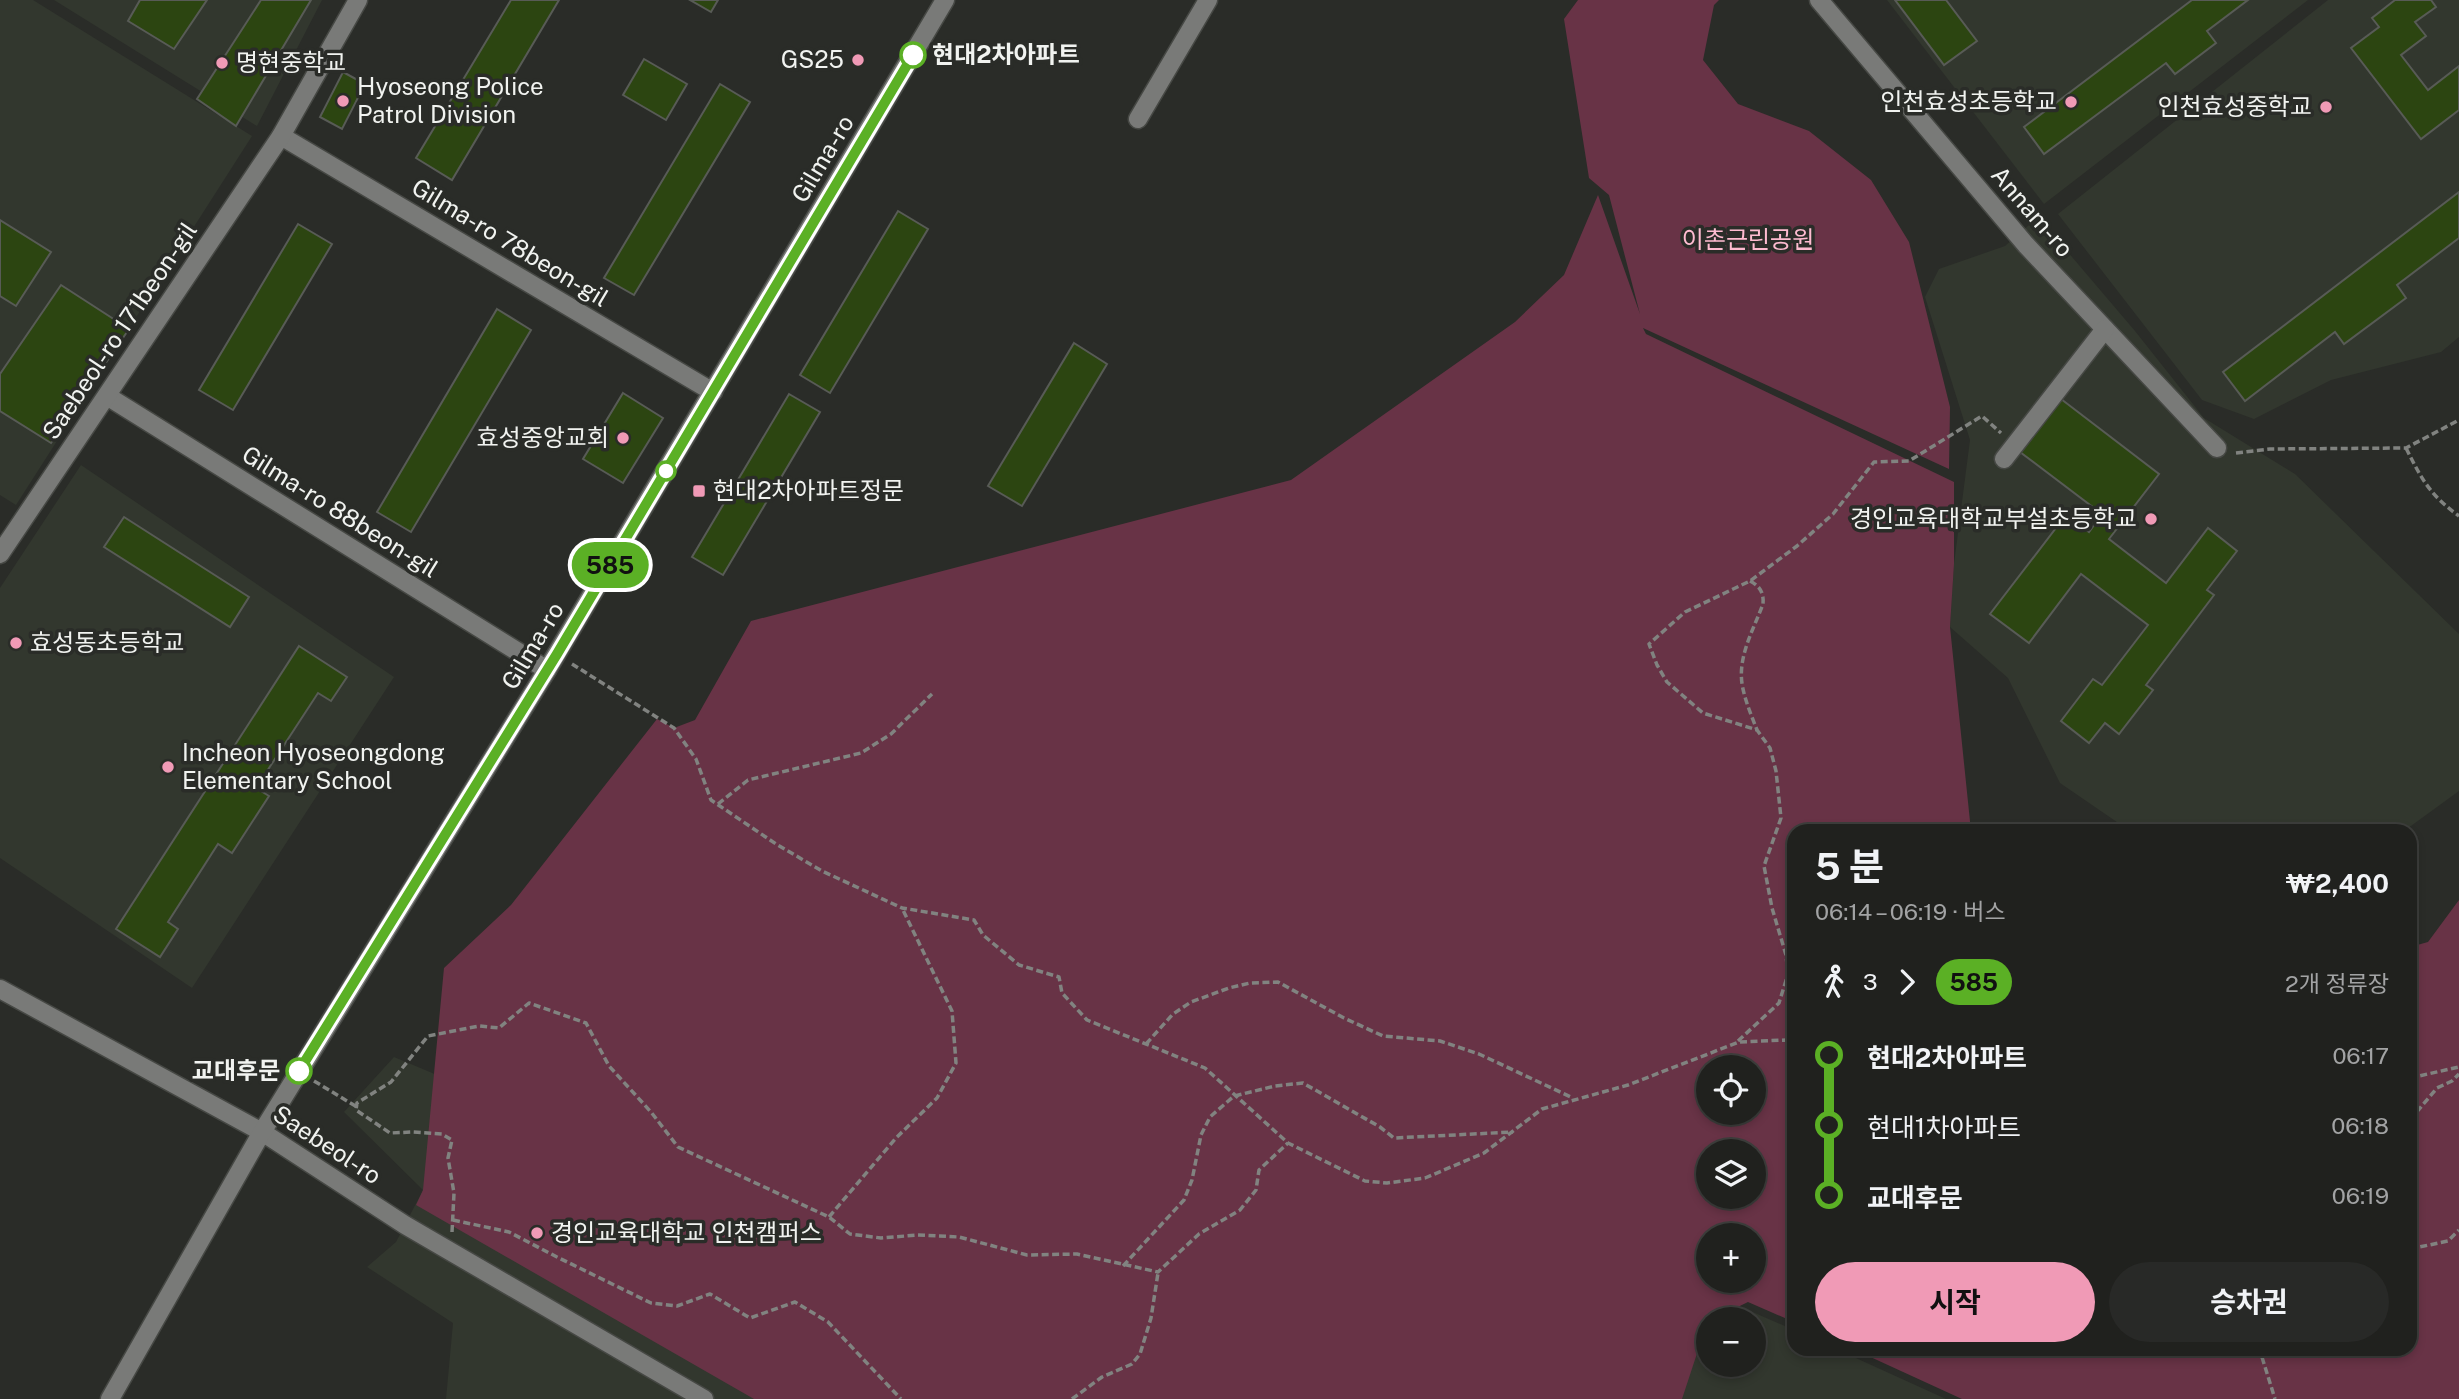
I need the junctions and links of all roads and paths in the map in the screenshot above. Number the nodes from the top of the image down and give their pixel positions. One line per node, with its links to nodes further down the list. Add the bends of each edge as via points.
1 (358, 0): 6 (street, Saebeol-ro 171beon-gil)
2 (946, 0): 8 (street, Gilma-ro)
3 (1208, 0): 5 (street)
4 (1819, 0): 7 (street, Annam-ro, via 2026,245)
5 (1138, 120)
6 (281, 136): 8 (street, Gilma-ro 78beon-gil); 9 (street, Saebeol-ro 171beon-gil)
7 (2105, 329): 11 (street, Annam-ro); 13 (street)
8 (713, 392): 17 (street, Gilma-ro)
9 (107, 396): 15 (street, Saebeol-ro 171beon-gil); 18 (street, Gilma-ro 88beon-gil)
10 (2459, 420): 12 (path)
11 (2217, 448): 12 (path, via 2235,453)
12 (2406, 448): 14 (path, via 2438,501)
13 (2010, 452): 16 (path, via 1982,416 1909,461 1874,462 1833,514)
14 (2459, 516)
15 (0, 554)
16 (1750, 582): 20 (path, via 1757,585 1763,604 1747,644 1742,687); 20 (path, via 1685,612 1649,644 1667,682 1703,713)
17 (557, 654): 18 (street, Gilma-ro); 21 (path, via 674,728 696,759 711,800)
18 (547, 670): 30 (street, Gilma-ro)
19 (932, 694): 21 (path, via 891,734 861,753 748,780)
20 (1757, 730): 23 (path, via 1770,748 1776,771 1781,818 1764,866)
21 (718, 804): 22 (path, via 822,872)
22 (902, 908): 27 (path, via 974,920 983,935 1019,965 1059,977 1062,993 1087,1020); 40 (path, via 952,1011 956,1063 937,1098)
23 (1787, 964)
24 (1787, 977): 28 (path, via 1779,1003)
25 (0, 989): 37 (street, Saebeol-ro)
26 (1787, 1040): 28 (path)
27 (1145, 1044): 33 (path, via 1205,1068); 34 (path, via 1191,1002 1250,983 1278,982 1383,1036 1440,1041)
28 (1734, 1045): 34 (path, via 1628,1085)
29 (2459, 1067): 32 (path)
30 (299, 1072): 35 (path); 37 (street, Gilma-ro)
31 (2459, 1074): 36 (path, via 2437,1088)
32 (2417, 1076)
33 (1234, 1096): 38 (path, via 1303,1083 1394,1138); 39 (path); 45 (path, via 1210,1118 1201,1135 1184,1200)
34 (1574, 1098): 38 (path, via 1542,1109)
35 (357, 1107): 40 (path, via 391,1082 428,1036 479,1026 499,1028 529,1003 586,1023 609,1066 678,1147); 41 (path, via 390,1133 442,1134 452,1140)
36 (2417, 1112)
37 (262, 1132): 44 (street, Saebeol-ro); 48 (street, Gilma-ro)
38 (1513, 1132): 39 (path, via 1484,1153 1425,1178 1387,1183 1365,1181)
39 (1288, 1143): 46 (path, via 1259,1170 1256,1190 1240,1210 1199,1234)
40 (829, 1217): 45 (path, via 850,1234 959,1237 1027,1255 1077,1254)
41 (453, 1220): 44 (path); 50 (path, via 509,1232 651,1303 677,1306 710,1294 750,1318 795,1302 828,1322)
42 (2459, 1230): 43 (path, via 2448,1241)
43 (2417, 1248)
44 (450, 1251): 49 (street, Saebeol-ro)
45 (1123, 1266): 46 (path)
46 (1158, 1272): 51 (path, via 1140,1354 1132,1364 1102,1377)
47 (2262, 1356): 52 (path)
48 (110, 1399)
49 (704, 1399)
50 (901, 1399)
51 (1072, 1399)
52 (2275, 1399)

